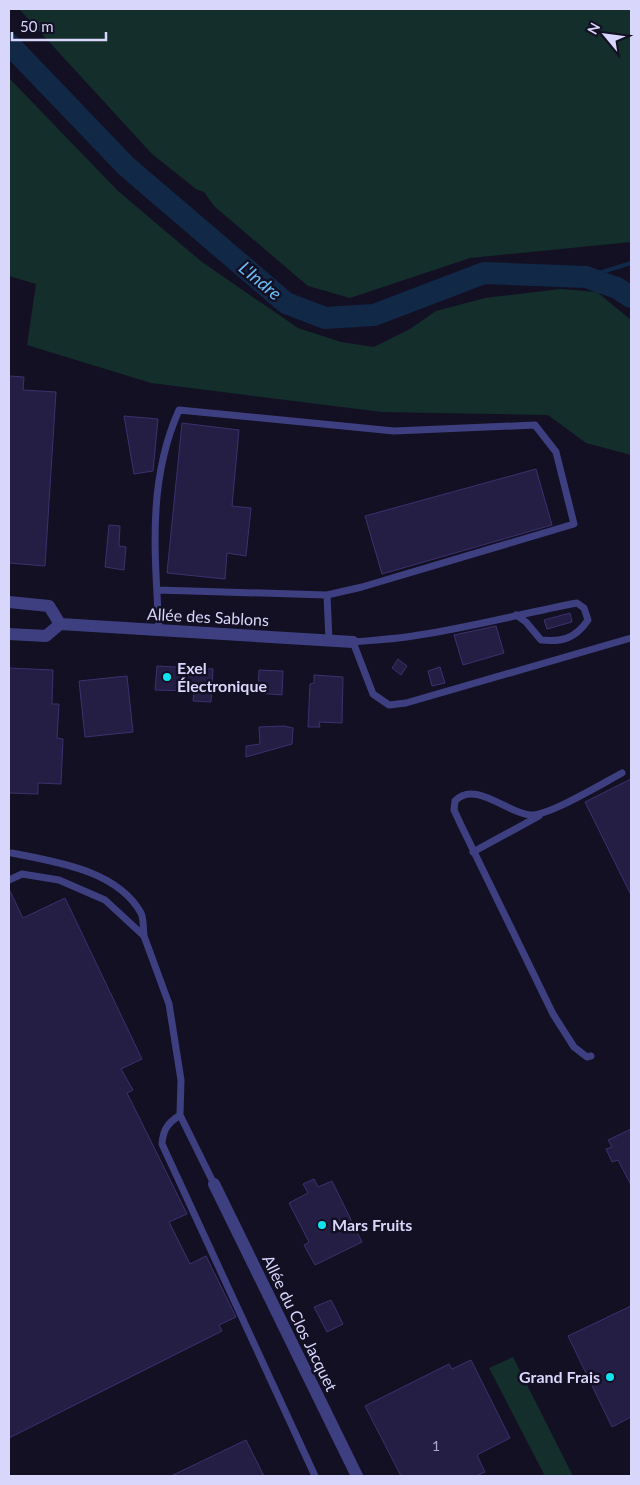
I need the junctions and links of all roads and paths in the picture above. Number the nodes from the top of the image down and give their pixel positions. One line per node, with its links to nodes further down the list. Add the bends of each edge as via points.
1 (156, 590): 2 (lane); 2 (lane, via 153,536 156,492 168,433 179,410 394,431 535,425 556,452 574,524 372,585); 6 (lane)
2 (327, 595): 9 (lane)
3 (9, 602): 5 (street, via 49,606)
4 (516, 615): 4 (lane, via 541,640 557,641 579,633 588,620 584,608 577,603); 10 (lane, via 417,636)
5 (60, 624): 6 (street, Allée des Sablons); 7 (street, via 46,636)
6 (158, 630): 9 (street, Allée des Sablons)
7 (9, 634)
8 (631, 638): 10 (lane, via 406,703 389,705 373,694)
9 (329, 640): 10 (street, Allée des Sablons)
10 (353, 642)
11 (622, 773): 12 (lane)
12 (550, 810): 13 (lane); 13 (lane, via 532,815 487,798 471,794 460,796 455,801 454,810)
13 (474, 852): 17 (lane, via 553,1014 580,1053)
14 (12, 854): 16 (lane, via 98,876 122,890 142,914)
15 (9, 880): 16 (lane, via 22,874 59,880 105,900)
16 (144, 936): 18 (lane, via 169,1004 181,1080)
17 (592, 1056)
18 (180, 1115): 19 (lane); 20 (lane, via 168,1123 162,1144)
19 (214, 1184): 21 (street, Allée du Clos Jacquet)
20 (315, 1476)
21 (357, 1476)

